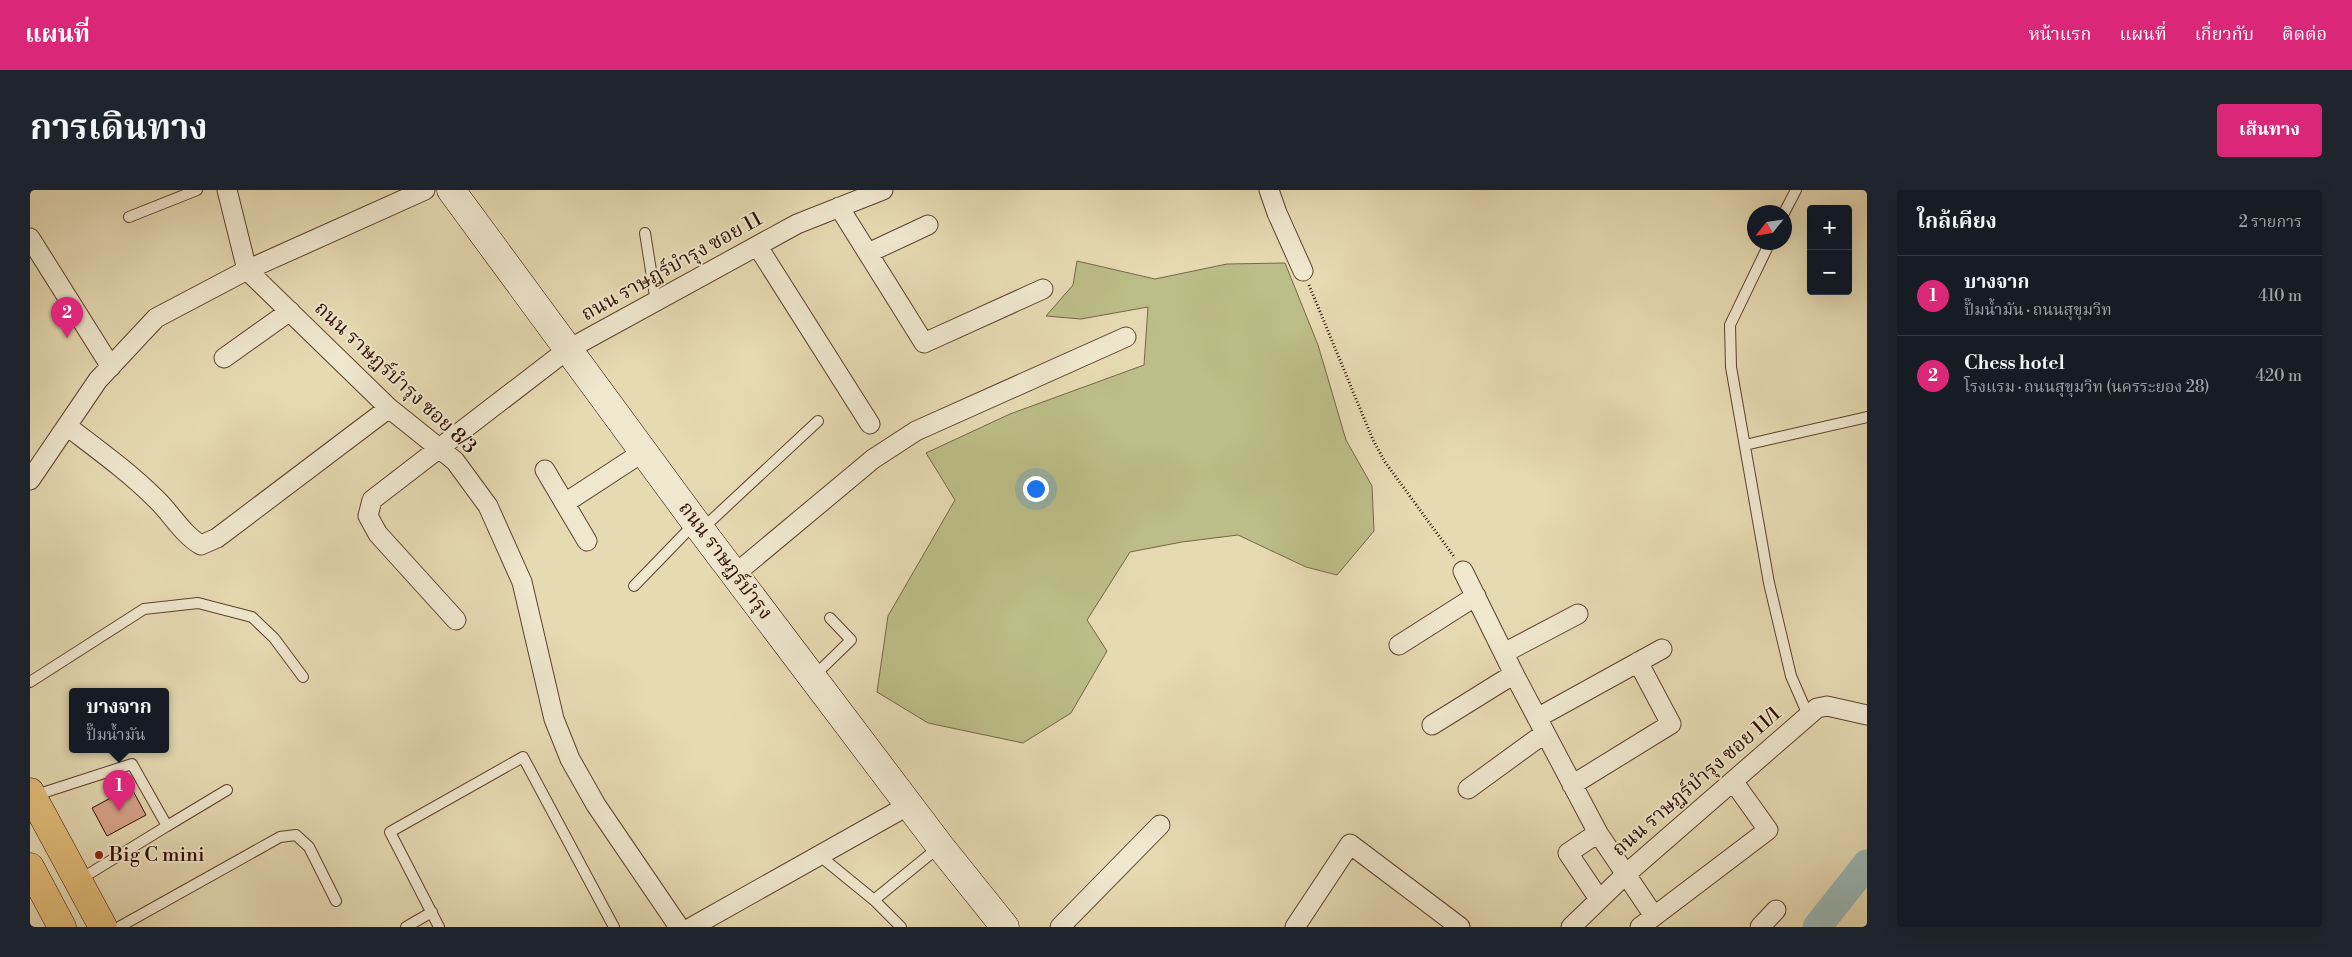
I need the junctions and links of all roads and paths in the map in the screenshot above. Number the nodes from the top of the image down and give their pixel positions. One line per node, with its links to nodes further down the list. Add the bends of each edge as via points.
1 (197, 190): 10 (lane)
2 (227, 190): 17 (street)
3 (425, 190): 17 (street)
4 (883, 190): 8 (street, ถนน ราษฎร์บำรุง ซอย 11)
5 (1269, 190): 18 (street)
6 (1796, 190): 9 (lane)
7 (457, 193): 23 (street, ถนน ราษฎร์บำรุง)
8 (850, 199): 14 (street, ถนน ราษฎร์บำรุง ซอย 11, via 796,224); 16 (street)
9 (1788, 205)
10 (129, 217)
11 (928, 225): 16 (street)
12 (645, 233): 20 (lane)
13 (30, 238): 25 (street)
14 (758, 247): 20 (street, ถนน ราษฎร์บำรุง ซอย 11); 29 (street)
15 (1766, 250): 31 (lane, via 1730,325 1731,367)
16 (868, 253): 19 (street, via 924,343)
17 (248, 270): 21 (street, ถนน ราษฎร์บำรุง ซอย 8/3); 25 (street, via 156,318)
18 (1303, 272): 39 (path, via 1385,462)
19 (1043, 289)
20 (656, 302): 23 (street, ถนน ราษฎร์บำรุง ซอย 11)
21 (290, 311): 24 (street); 26 (street, ถนน ราษฎร์บำรุง ซอย 8/3)
22 (1126, 337): 40 (street, via 916,431 873,459)
23 (567, 350): 32 (street, ถนน ราษฎร์บำรุง ซอย 11); 33 (street, ถนน ราษฎร์บำรุง)
24 (224, 358)
25 (111, 367): 30 (street, via 98,380)
26 (389, 408): 30 (street, via 217,538 201,545 189,537 150,493); 32 (street, ถนน ราษฎร์บำรุง ซอย 8/3)
27 (1867, 417): 31 (lane)
28 (818, 420): 37 (lane)
29 (870, 424)
30 (67, 426): 35 (street)
31 (1745, 445): 54 (lane, via 1771,593 1791,676)
32 (440, 450): 45 (street, ถนน ราษฎร์บำรุง ซอย 11, via 372,500 368,516 378,534); 85 (street, ถนน ราษฎร์บำรุง ซอย 8/3, via 455,461 483,498 512,557 522,582 554,719 570,759 596,805)
33 (643, 452): 36 (street); 37 (street, ถนน ราษฎร์บำรุง)
34 (544, 470): 36 (street)
35 (30, 480)
36 (565, 503): 38 (street)
37 (699, 526): 40 (street, ถนน ราษฎร์บำรุง); 41 (lane)
38 (587, 541)
39 (1463, 571): 42 (street)
40 (735, 574): 52 (street, ถนน ราษฎร์บำรุง)
41 (634, 586)
42 (1476, 596): 46 (street); 48 (street)
43 (1578, 614): 48 (street)
44 (830, 618): 52 (lane, via 851,640)
45 (456, 620)
46 (1399, 645)
47 (1662, 649): 49 (street)
48 (1504, 652): 50 (street)
49 (1638, 662): 56 (street); 59 (street, via 1671,724)
50 (1514, 674): 56 (street); 57 (street)
51 (303, 677): 53 (lane, via 274,638 252,617 198,604 144,609)
52 (813, 677): 63 (street, ถนน ราษฎร์บำรุง)
53 (30, 682)
54 (1808, 714): 55 (street, ถนน ราษฎร์บำรุง ซอย 11/1, via 1827,706); 58 (street, ถนน ราษฎร์บำรุง ซอย 11/1)
55 (1867, 715)
56 (1541, 725): 59 (street); 60 (street)
57 (1432, 726)
58 (1734, 781): 69 (street, ถนน ราษฎร์บำรุง ซอย 11/1); 77 (street, via 1768,830)
59 (1572, 785): 66 (street)
60 (1468, 789)
61 (227, 790): 65 (lane)
62 (31, 794): 65 (lane, via 132,764); 70 (main road)
63 (909, 805): 67 (street, ถนน ราษฎร์บำรุง); 68 (street)
64 (1160, 825): 89 (street)
65 (167, 826): 70 (lane)
66 (1598, 833): 69 (street); 72 (street, via 1568,853)
67 (940, 846): 73 (lane); 88 (street, ถนน ราษฎร์บำรุง)
68 (820, 856): 73 (lane); 86 (street)
69 (1624, 875): 72 (street, ถนน ราษฎร์บำรุง ซอย 11/1); 77 (street)
70 (78, 881): 80 (main road)
71 (34, 883): 79 (main road)
72 (1599, 899): 91 (street, ถนน ราษฎร์บำรุง ซอย 11/1)
73 (874, 900): 87 (lane)
74 (336, 901): 81 (lane, via 309,848 296,835 280,836)
75 (1776, 910): 92 (street)
76 (432, 912): 82 (lane); 83 (lane); 84 (lane, via 390,832 523,757)
77 (1647, 922)
78 (1299, 925): 90 (street, via 1350,844)
79 (62, 927)
80 (103, 927)
81 (119, 927)
82 (406, 927)
83 (439, 927)
84 (614, 927)
85 (680, 927)
86 (693, 927)
87 (902, 927)
88 (1004, 927)
89 (1060, 927)
90 (1460, 927)
91 (1571, 927)
92 (1760, 927)

